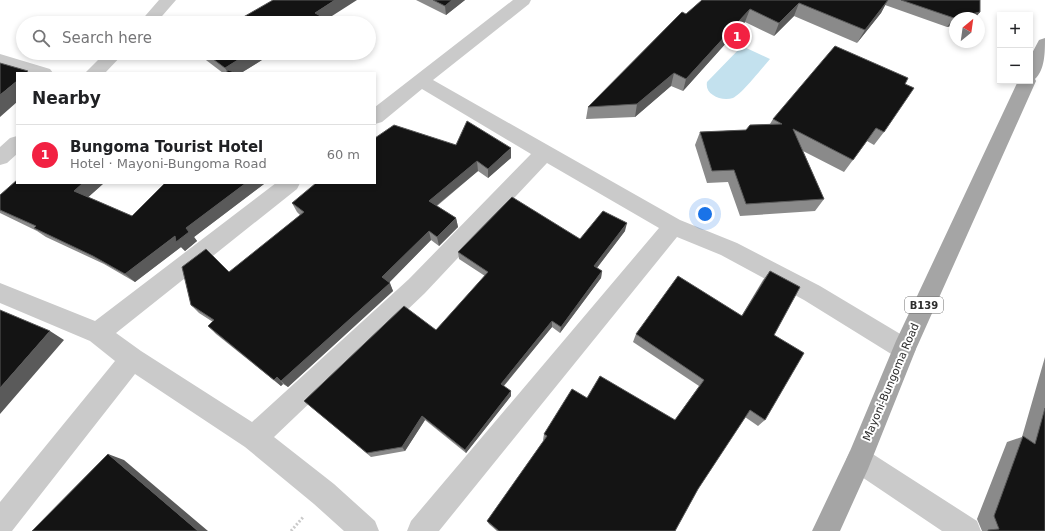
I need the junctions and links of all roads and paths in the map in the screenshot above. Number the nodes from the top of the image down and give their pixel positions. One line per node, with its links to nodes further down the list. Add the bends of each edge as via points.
1 (168, 0): 3 (street)
2 (523, 0): 10 (street)
3 (153, 16)
4 (1043, 52): 7 (main road)
5 (0, 60): 8 (street)
6 (108, 60): 9 (street)
7 (1033, 69)
8 (41, 72)
9 (95, 72)
10 (421, 80): 12 (street); 14 (street)
11 (1026, 84): 20 (main road, Mayoni-Bungoma Road / B139)
12 (376, 116)
13 (16, 144): 15 (street)
14 (545, 152): 17 (street); 22 (street, via 417,286)
15 (0, 158)
16 (289, 184): 19 (street)
17 (673, 226): 20 (street, via 729,249 805,289); 26 (street)
18 (0, 293): 19 (street)
19 (98, 332): 21 (street)
20 (904, 349): 23 (main road, Mayoni-Bungoma Road / B139)
21 (132, 359): 22 (street); 24 (street)
22 (254, 438): 25 (street, via 324,494)
23 (859, 460): 27 (main road, Mayoni-Bungoma Road / B139); 28 (street)
24 (0, 524)
25 (365, 531)
26 (421, 531)
27 (826, 531)
28 (967, 531)

